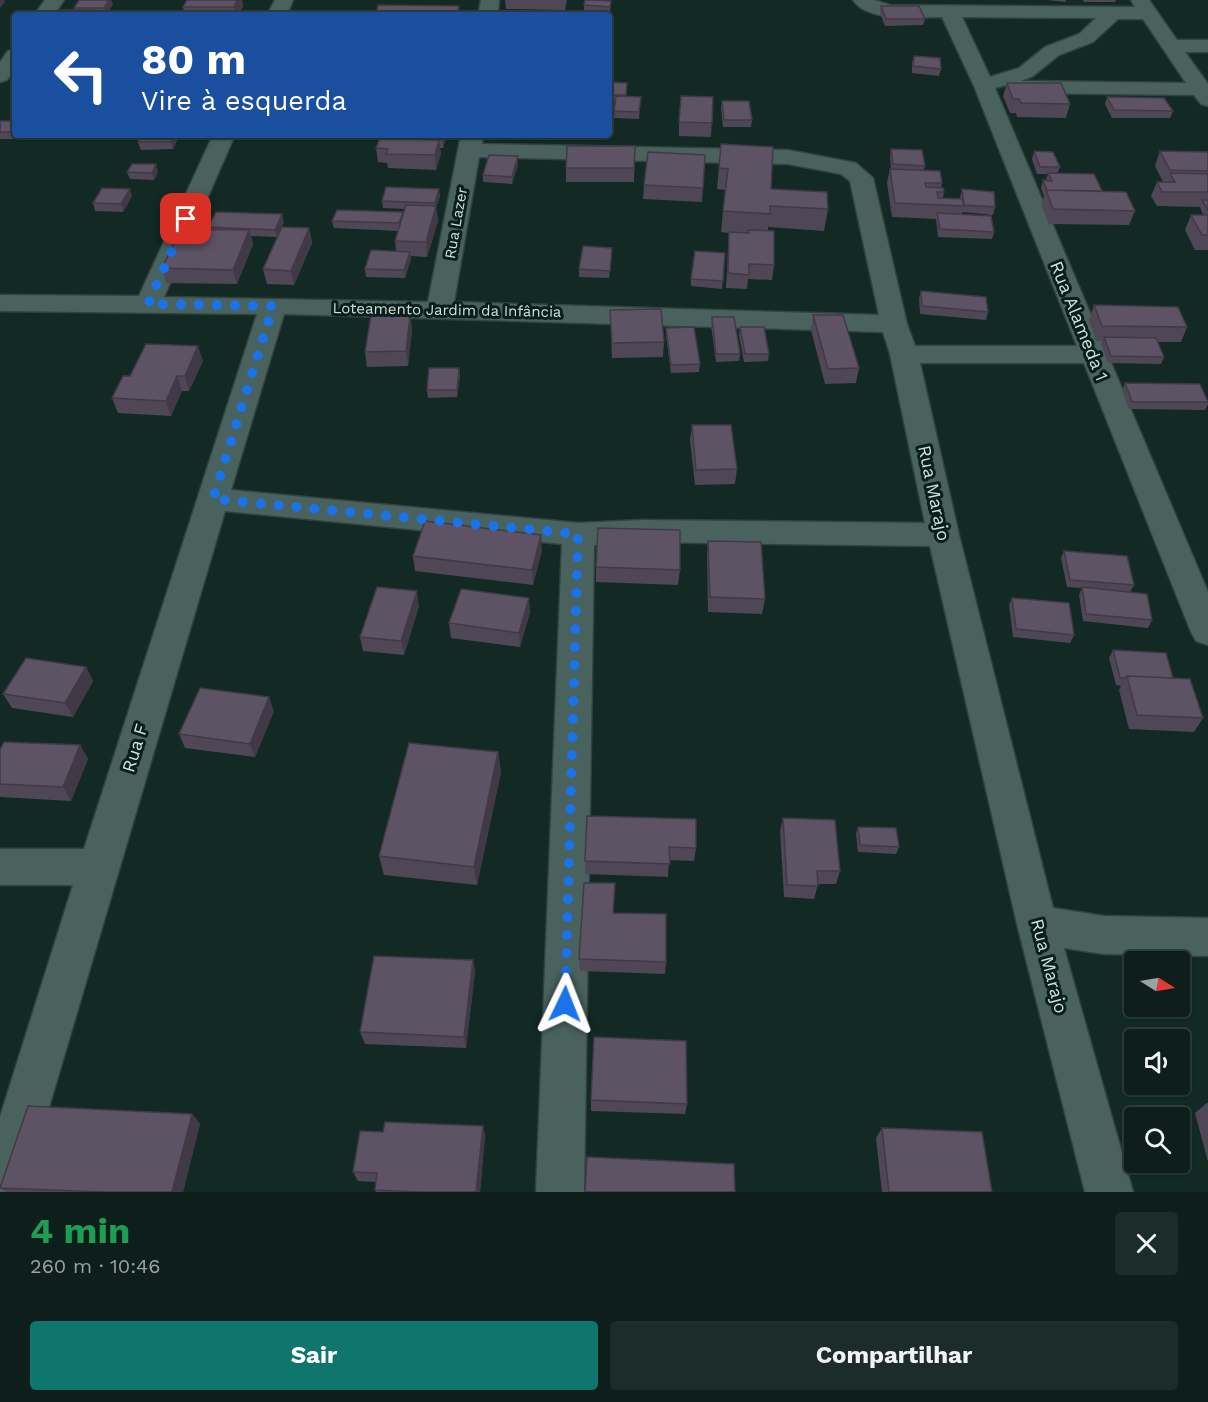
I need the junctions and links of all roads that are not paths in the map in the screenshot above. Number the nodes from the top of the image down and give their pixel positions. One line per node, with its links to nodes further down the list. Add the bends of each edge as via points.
1 (862, 0): 3 (street, via 890,11)
2 (1144, 6): 4 (street); 5 (street)
3 (949, 11): 4 (street); 9 (street, Rua Alameda 1)
4 (1114, 12): 9 (street, via 1086,38 1052,51 1026,72)
5 (1172, 46): 6 (street); 10 (street)
6 (1208, 46)
7 (12, 59): 8 (street)
8 (0, 76)
9 (984, 87): 10 (street); 19 (street, Rua Alameda 1)
10 (1204, 94)
11 (223, 138): 14 (street)
12 (471, 142): 16 (street, Rua Lazer); 17 (street, Rua Marajo, via 788,157 848,168 861,177)
13 (0, 303): 14 (street, Loteamento Jardim da Infância)
14 (148, 304): 15 (street, Loteamento Jardim da Infância)
15 (273, 306): 16 (street, Loteamento Jardim da Infância); 20 (street, Rua F)
16 (440, 310): 17 (street, Loteamento Jardim da Infância)
17 (894, 324): 18 (street, Rua Marajo)
18 (904, 354): 19 (street); 22 (street, Rua Marajo)
19 (1093, 355): 23 (street, Rua Alameda 1)
20 (213, 499): 21 (street); 25 (street, Rua F)
21 (578, 534): 22 (street, via 643,531); 29 (street)
22 (943, 536): 26 (street, Rua Marajo)
23 (1208, 632)
24 (0, 867): 25 (street)
25 (98, 867): 28 (street, Rua F)
26 (1038, 924): 27 (street, via 1104,935); 30 (street, Rua Marajo)
27 (1208, 937)
28 (0, 1192)
29 (560, 1192)
30 (1109, 1192)

